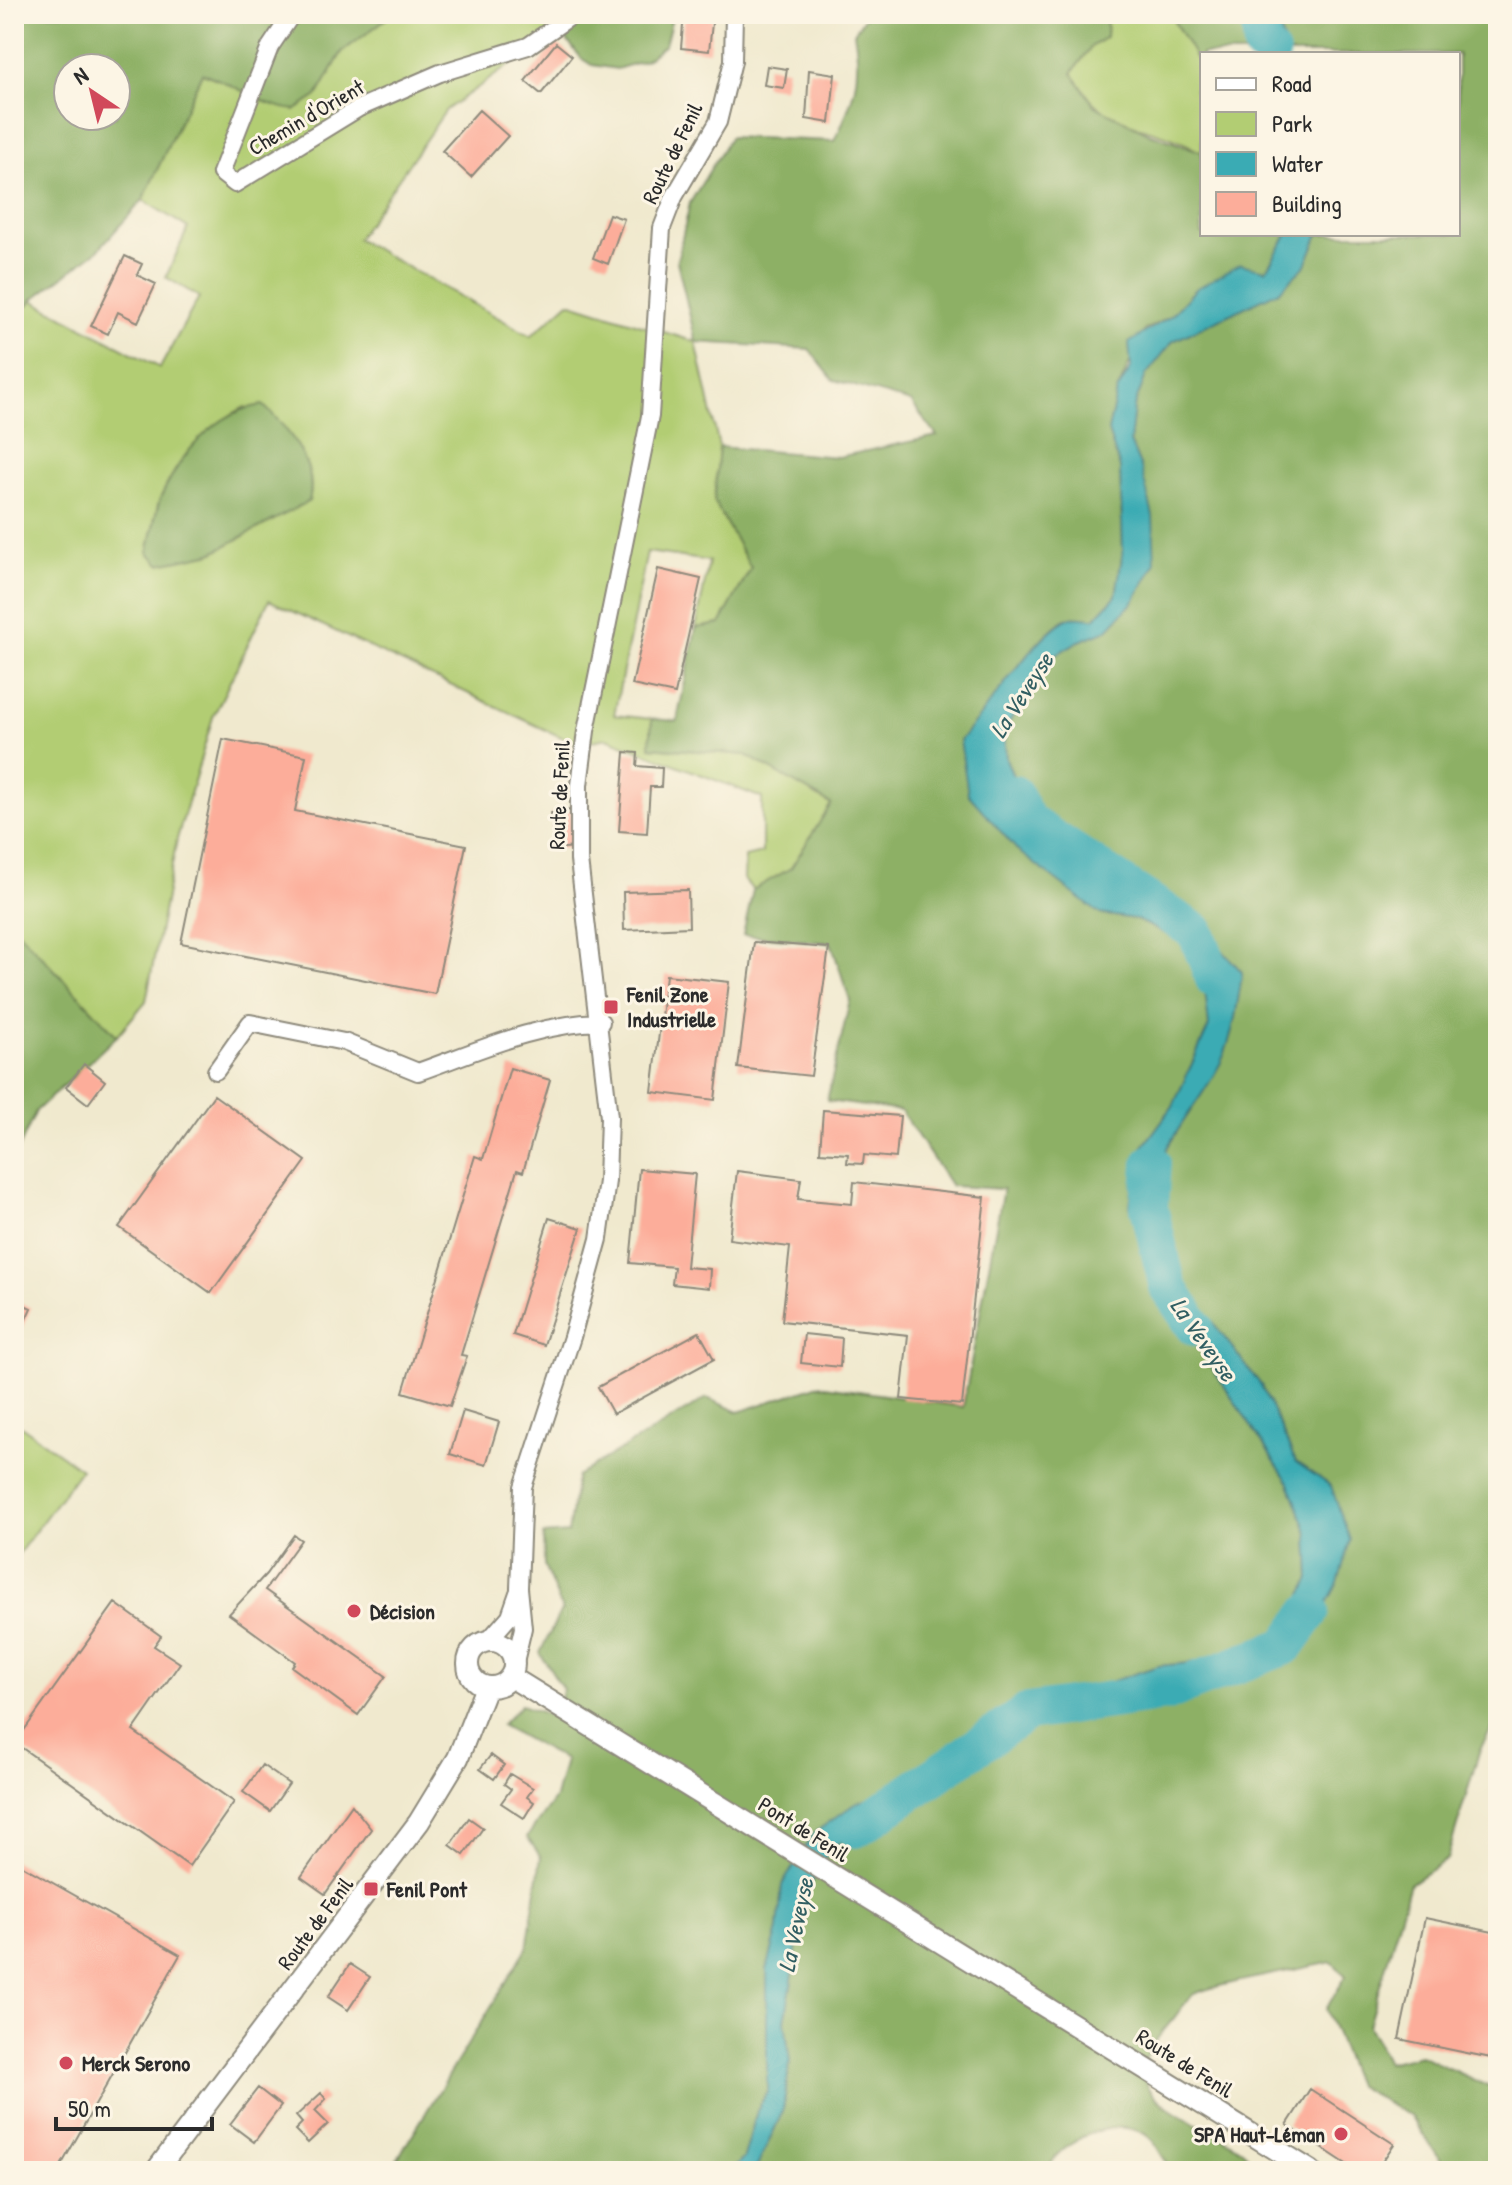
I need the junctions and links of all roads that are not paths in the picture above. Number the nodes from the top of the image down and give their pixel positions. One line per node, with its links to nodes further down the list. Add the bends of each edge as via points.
1 (292, 14): 2 (street, Chemin d'Orient, via 270,47 221,173 235,184 359,108 440,73 528,46)
2 (574, 14)
3 (734, 14): 4 (street, Route de Fenil, via 733,61 718,122 662,228 650,416 586,731 579,785 579,860)
4 (601, 1022): 5 (street, via 575,1022 516,1037 418,1072 344,1042 250,1023); 6 (street, Route de Fenil, via 609,1117 601,1225 572,1337 523,1487)
5 (216, 1071)
6 (519, 1588): 7 (street, Route de Fenil, via 510,1616); 8 (street, Route de Fenil, via 523,1628)
7 (488, 1641): 8 (street, via 504,1645); 9 (street, via 473,1650 468,1665 473,1679)
8 (513, 1669): 9 (street, via 500,1686); 10 (street, Pont de Fenil, via 547,1700)
9 (486, 1687): 12 (street, Route de Fenil, via 458,1758 419,1822)
10 (1072, 2022): 11 (street, Route de Fenil)
11 (1289, 2165): 13 (street, Route de Fenil)
12 (156, 2171)
13 (1311, 2171)

